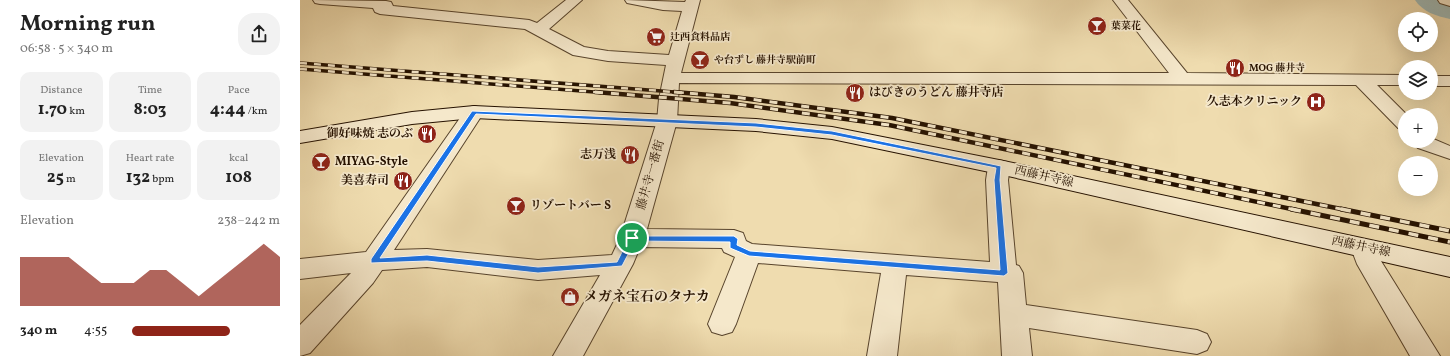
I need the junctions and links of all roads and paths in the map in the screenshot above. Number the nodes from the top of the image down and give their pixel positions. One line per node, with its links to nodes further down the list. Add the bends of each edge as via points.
1 (320, 0): 7 (street)
2 (575, 0): 9 (street)
3 (632, 0): 8 (street, via 663,6)
4 (1120, 0): 11 (street)
5 (1445, 0): 6 (street)
6 (1450, 2)
7 (390, 3): 9 (street, via 380,10 529,25)
8 (692, 4): 10 (street, 藤井寺一番街)
9 (539, 29): 10 (street, via 578,51)
10 (674, 71): 11 (street); 18 (street, 藤井寺一番街, via 668,99)
11 (1182, 78): 12 (street)
12 (1360, 79): 13 (street); 17 (street)
13 (1398, 80)
14 (1438, 81): 15 (street)
15 (1450, 81)
16 (474, 112): 18 (street, 西藤井寺線); 19 (street, 西藤井寺線, via 412,118); 26 (street)
17 (1398, 117)
18 (667, 121): 22 (street, 西藤井寺線, via 756,125 832,133); 23 (street, 藤井寺一番街)
19 (300, 137)
20 (1436, 148): 21 (street)
21 (1450, 153)
22 (999, 167): 24 (street, 西藤井寺線); 31 (street, via 997,180)
23 (632, 238): 25 (street, via 734,239 733,246); 27 (street, 藤井寺一番街)
24 (1363, 248): 29 (street, 西藤井寺線); 39 (street)
25 (749, 253): 28 (street); 33 (street)
26 (374, 261): 27 (street, via 427,258 538,270); 30 (street); 35 (street, via 364,276)
27 (620, 264): 36 (street, 藤井寺一番街)
28 (895, 264): 31 (street); 37 (street)
29 (1450, 267)
30 (300, 269)
31 (1004, 273): 32 (street, via 1010,273)
32 (1014, 314): 34 (street); 38 (street)
33 (722, 324)
34 (1197, 342)
35 (300, 344)
36 (568, 356)
37 (882, 356)
38 (1016, 356)
39 (1425, 356)

